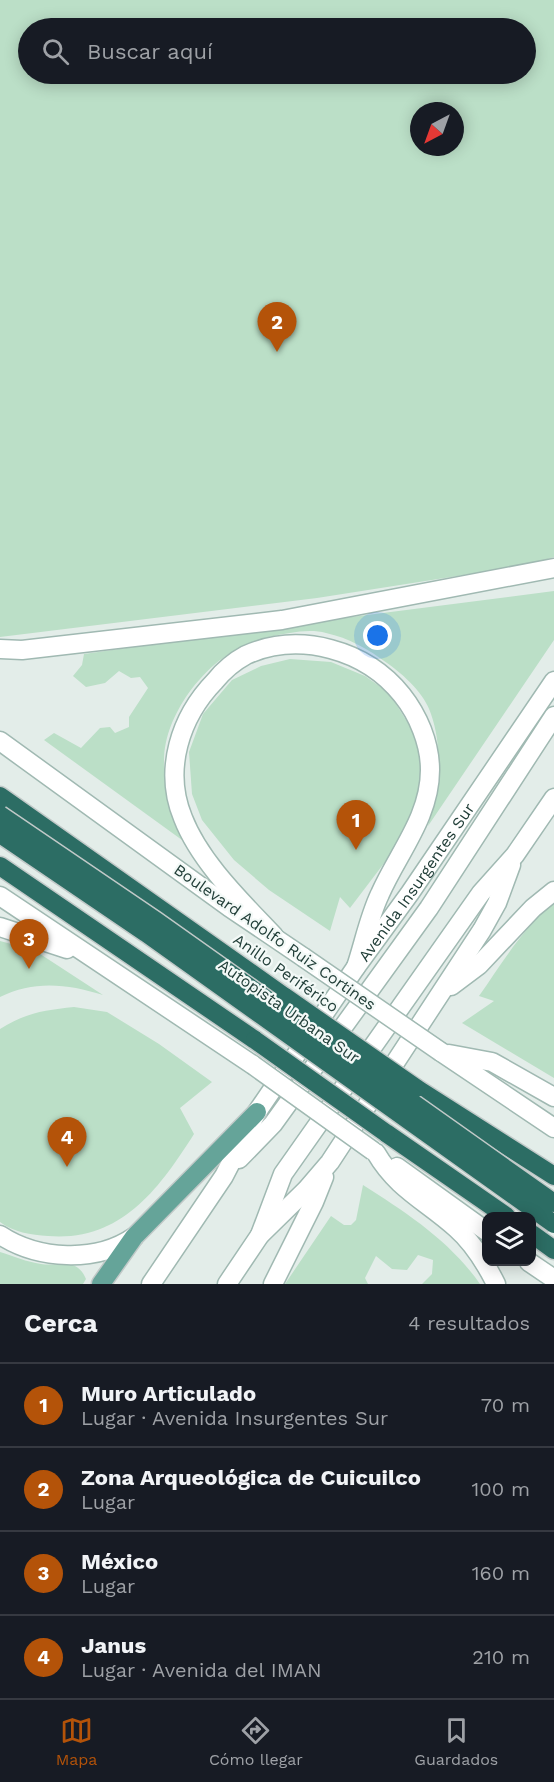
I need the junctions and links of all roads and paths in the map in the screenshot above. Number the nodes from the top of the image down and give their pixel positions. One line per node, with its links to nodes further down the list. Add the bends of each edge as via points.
1 (554, 568): 2 (main road, via 282,620 22,650)
2 (0, 649)
3 (554, 681): 17 (main road, Avenida Insurgentes Sur)
4 (554, 716): 25 (main road, Avenida Insurgentes Sur, via 429,908 273,1124)
5 (0, 741): 15 (main road, Boulevard Adolfo Ruiz Cortines)
6 (0, 796): 26 (highway, Anillo Periférico, bridge, via 416,1088)
7 (554, 798): 10 (main road)
8 (0, 815): 27 (highway, Autopista Urbana Sur, bridge)
9 (0, 834): 29 (highway, Autopista Urbana Sur, bridge, via 146,933)
10 (515, 855): 18 (main road, via 497,903); 32 (main road, via 481,893 283,1174)
11 (0, 866): 28 (highway, bridge)
12 (554, 891): 18 (main road, via 479,965)
13 (0, 896): 16 (main road)
14 (0, 927): 16 (main road)
15 (274, 936): 17 (main road, via 227,885 194,840 178,804 174,767 189,714 219,676 245,656 276,648 311,646 353,656 382,674 417,717 429,753 430,781 423,812 380,894); 19 (main road, Boulevard Adolfo Ruiz Cortines, bridge)
16 (98, 960): 23 (main road, bridge)
17 (356, 967): 21 (main road, Avenida Insurgentes Sur)
18 (440, 994): 24 (main road)
19 (441, 1052): 20 (main road, via 492,1062); 22 (main road, Boulevard Adolfo Ruiz Cortines)
20 (554, 1097)
21 (257, 1112): 25 (main road, Avenida Insurgentes Sur); 33 (main road)
22 (554, 1128)
23 (375, 1152): 30 (main road); 42 (main road, via 398,1183 457,1228 479,1254)
24 (330, 1162): 32 (main road); 41 (main road)
25 (224, 1176): 39 (main road, Avenida Insurgentes Sur)
26 (554, 1176)
27 (554, 1203)
28 (500, 1212)
29 (554, 1224)
30 (482, 1228)
31 (0, 1235): 33 (main road, via 34,1250 72,1254 107,1250)
32 (260, 1235): 40 (main road)
33 (134, 1237): 38 (main road)
34 (536, 1237): 35 (highway)
35 (554, 1250)
36 (535, 1266): 37 (main road)
37 (554, 1279)
38 (101, 1284)
39 (151, 1284)
40 (227, 1284)
41 (273, 1284)
42 (496, 1284)

